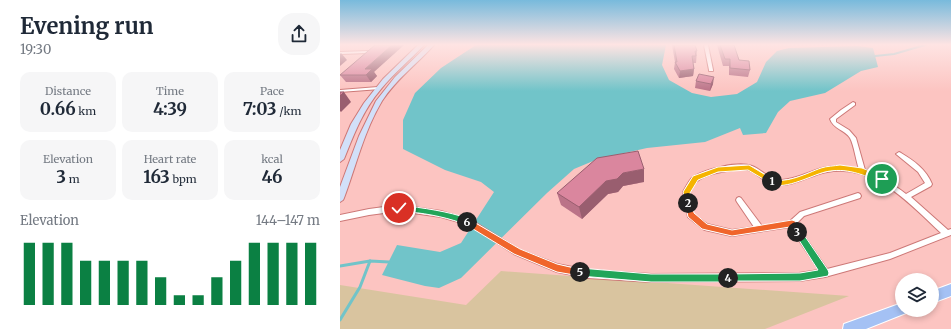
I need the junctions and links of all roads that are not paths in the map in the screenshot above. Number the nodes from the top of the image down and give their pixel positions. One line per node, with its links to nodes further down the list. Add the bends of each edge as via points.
1 (406, 60): 5 (main road)
2 (416, 60): 10 (main road, via 388,89)
3 (709, 60): 4 (street)
4 (711, 70)
5 (378, 88): 6 (street); 8 (main road); 10 (main road, via 382,92 369,112)
6 (356, 90): 7 (street); 8 (street)
7 (340, 91)
8 (372, 96): 12 (main road, via 358,119)
9 (853, 104): 13 (street, via 833,119 834,123 853,138)
10 (371, 118): 15 (main road)
11 (899, 154): 16 (street, via 928,178 929,184)
12 (340, 159)
13 (862, 170): 16 (street, via 882,179); 20 (street, via 840,167 792,181 774,183 749,168 718,169 695,178 686,192 690,215 705,227 732,233)
14 (858, 196): 19 (street, via 802,214)
15 (340, 198)
16 (906, 198): 21 (street)
17 (739, 200): 20 (street)
18 (340, 218): 22 (street, via 399,208 441,214 471,223 517,252 557,268 588,274 678,279 800,277)
19 (792, 224): 20 (street); 22 (street)
20 (760, 229)
21 (949, 234): 22 (street, via 890,256)
22 (825, 273)
23 (951, 290): 24 (main road)
24 (939, 294)
25 (895, 312): 26 (main road)
26 (849, 329)

